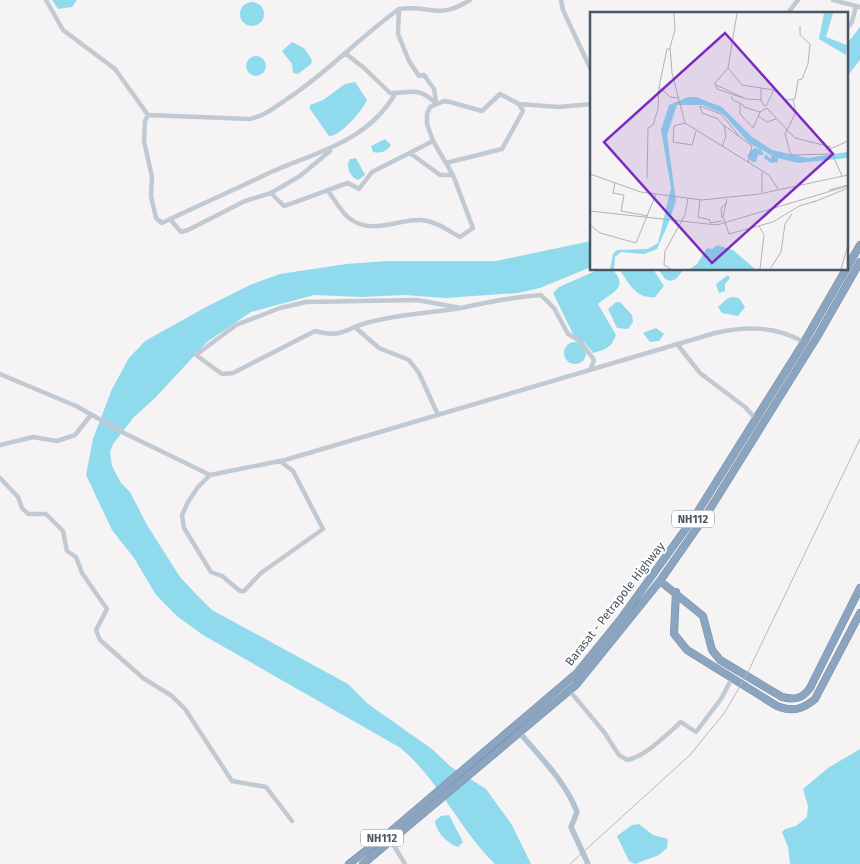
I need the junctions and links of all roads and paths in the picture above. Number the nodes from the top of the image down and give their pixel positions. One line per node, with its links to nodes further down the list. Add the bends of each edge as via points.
1 (46, 0): 16 (street, via 63,30 115,69)
2 (470, 0): 7 (street, via 451,10)
3 (561, 0): 11 (street)
4 (798, 0): 8 (street)
5 (833, 0): 6 (street)
6 (858, 6): 9 (street)
7 (399, 9): 10 (street); 13 (street, via 398,34 419,76 429,79)
8 (789, 12)
9 (848, 27)
10 (345, 53): 12 (street, via 385,90); 16 (street, via 310,85 266,115 250,119)
11 (590, 68)
12 (395, 94): 13 (street, via 405,90 422,92); 18 (street, via 387,109)
13 (436, 104): 14 (street, via 450,102 482,111 500,94); 17 (street, via 427,114)
14 (519, 104): 15 (street, via 559,107); 20 (street, via 523,111 502,149)
15 (590, 104)
16 (148, 115): 24 (street, via 144,141 152,177 151,196 156,218 162,223)
17 (433, 141): 19 (street); 20 (street)
18 (332, 149): 23 (street, via 300,176); 24 (street)
19 (410, 153): 21 (street, via 440,175); 22 (street, via 372,172 359,189 348,183)
20 (446, 163): 21 (street)
21 (453, 175): 22 (street, via 472,228 460,237 445,227 422,220 402,221 381,228 370,226 348,218)
22 (327, 190): 23 (street, via 284,206)
23 (271, 193): 24 (street, via 244,201 182,232)
24 (170, 219)
25 (860, 245): 27 (highway, Barasat - Petrapole Highway / NH112)
26 (860, 262): 42 (highway, Barasat - Petrapole Highway / NH112, via 754,439)
27 (848, 266)
28 (846, 270): 31 (highway, Barasat - Petrapole Highway / NH112)
29 (461, 308): 30 (street, via 366,323); 30 (street, via 408,300 306,302 236,325 196,355 222,374 233,373 315,330 328,334 345,333); 33 (street, via 541,295 554,308 568,334 590,352 594,360)
30 (356, 328): 36 (street, via 379,348 409,360 419,373)
31 (804, 342): 32 (street, via 782,332 755,328 715,333); 37 (highway, Barasat - Petrapole Highway / NH112)
32 (677, 344): 33 (street); 37 (street, via 700,373)
33 (591, 368): 36 (street)
34 (0, 374): 35 (street)
35 (92, 415): 38 (street, via 75,434 57,441 33,437); 40 (street)
36 (438, 415): 39 (street)
37 (756, 419): 51 (highway, Barasat - Petrapole Highway / NH112, via 669,554 577,673)
38 (0, 445)
39 (280, 460): 40 (street); 40 (street, via 292,471 323,529 261,573 244,591 211,572 184,528 182,515 188,502)
40 (210, 475)
41 (0, 478): 49 (street, via 18,496 28,514 46,514 63,531 66,551 76,557 82,573 108,609 96,630 100,640 185,709 232,781 266,787)
42 (660, 581): 44 (highway); 47 (highway, Barasat - Petrapole Highway / NH112)
43 (860, 588): 44 (highway, via 810,688 792,700 720,660 712,650 703,616)
44 (676, 592): 46 (highway, via 674,634 687,650)
45 (860, 613): 46 (highway, via 820,691 808,705 785,709)
46 (732, 678): 47 (street, via 696,732 681,722 646,753 627,760 620,756)
47 (569, 690): 48 (highway, Barasat - Petrapole Highway / NH112)
48 (520, 732): 50 (highway, Barasat - Petrapole Highway / NH112); 54 (main road, via 554,773 574,804 577,812 571,827)
49 (292, 822)
50 (390, 841): 52 (highway, Barasat - Petrapole Highway / NH112); 53 (street)
51 (349, 864)
52 (363, 864)
53 (405, 864)
54 (588, 864)

